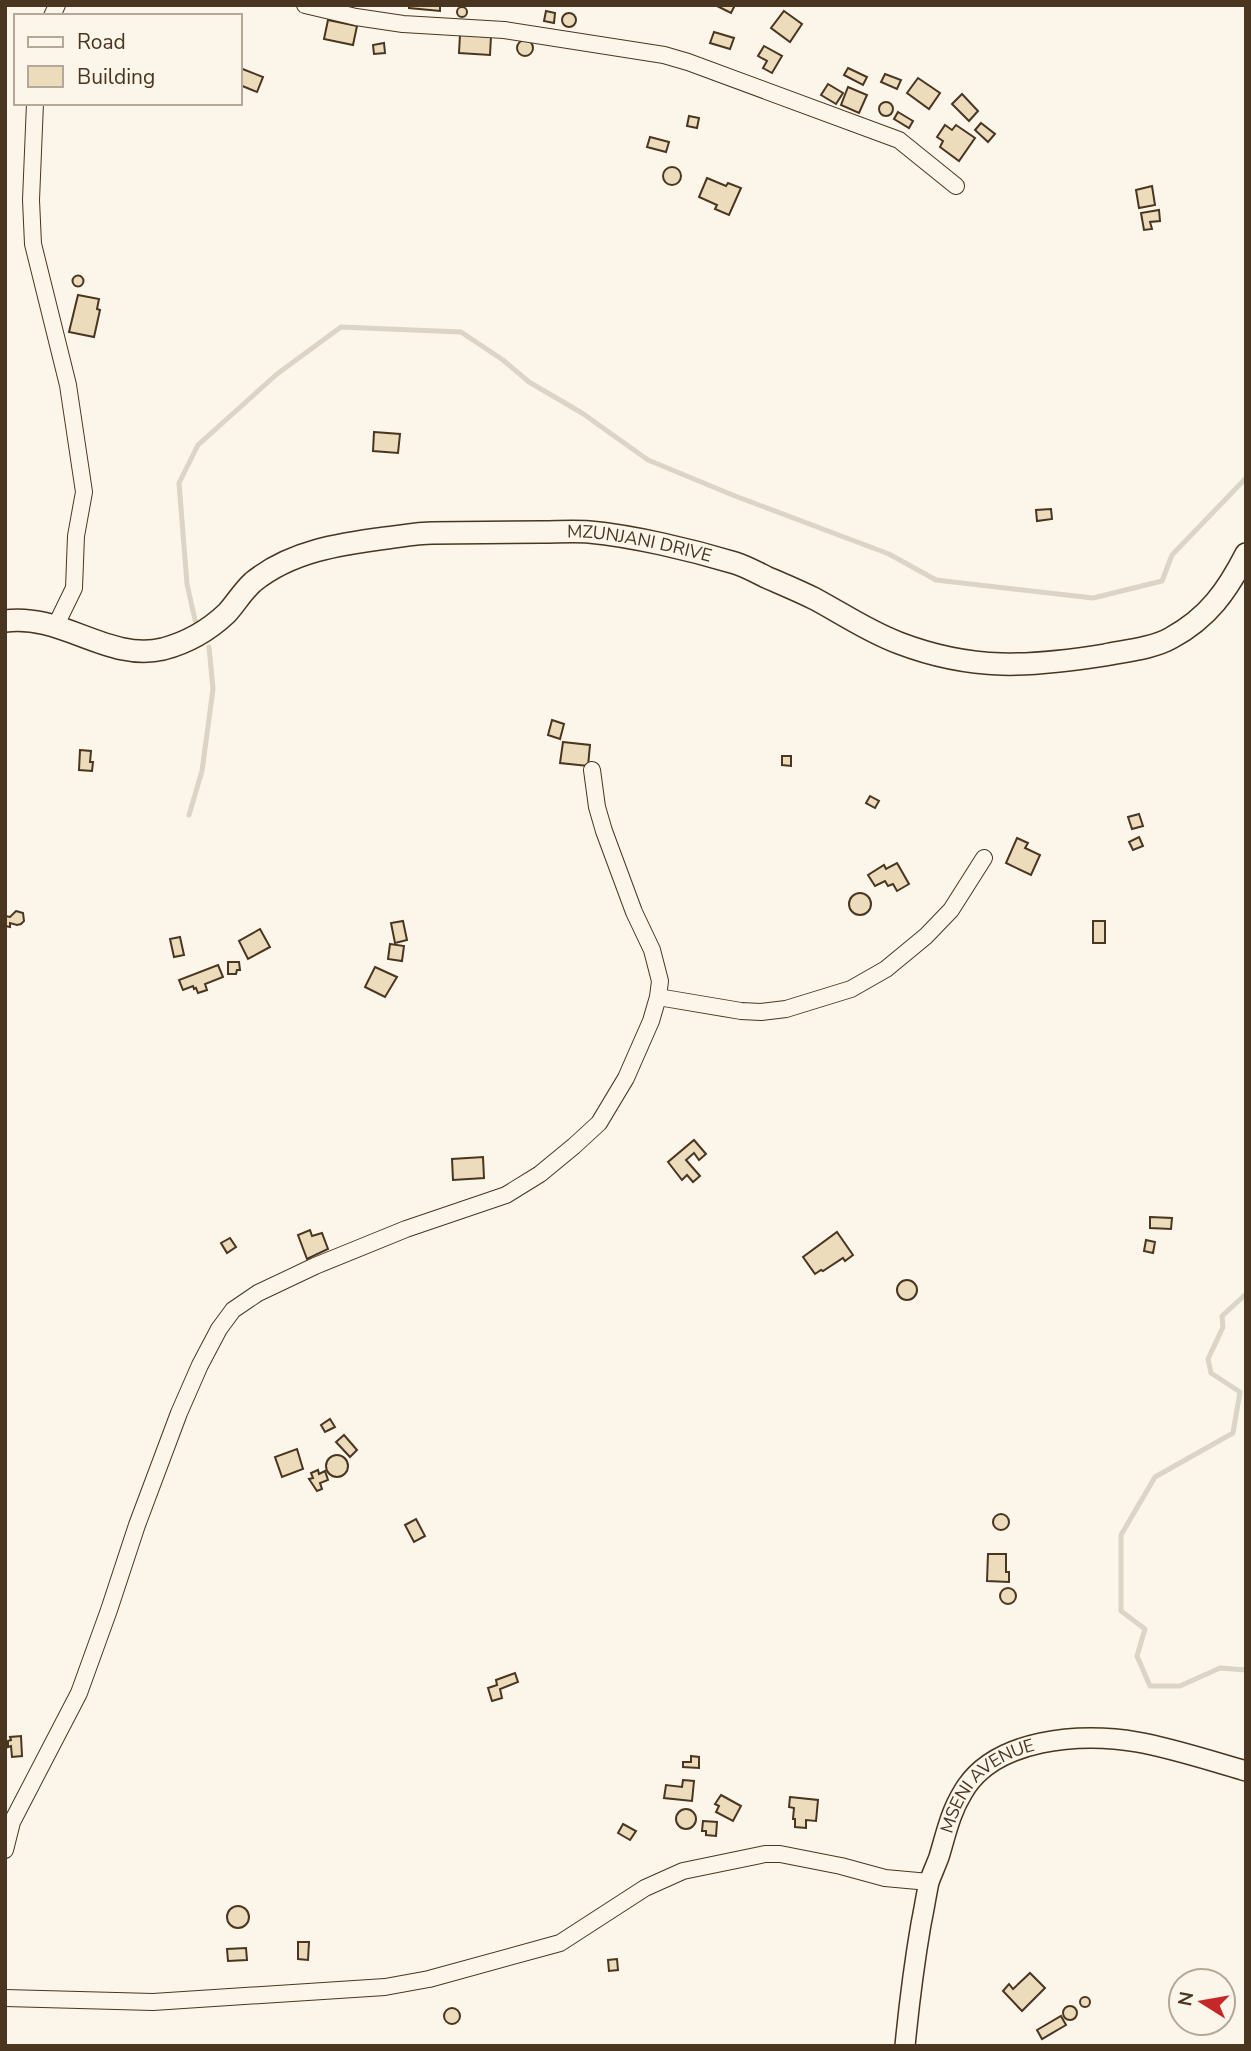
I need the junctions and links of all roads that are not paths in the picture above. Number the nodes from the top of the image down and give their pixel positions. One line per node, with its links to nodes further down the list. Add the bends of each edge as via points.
1 (305, 5): 3 (street, via 403,24 504,30 664,55 899,140)
2 (35, 105): 6 (street, via 33,244 68,384 84,492 74,588)
3 (956, 186)
4 (1246, 554): 6 (main road, MZUNJANI DRIVE, via 1217,603 1168,640 1052,663 987,665 938,657 896,642 738,564 589,532 427,533 332,546 273,568 202,631 184,643 156,650 112,646)
5 (5, 621): 6 (main road, MZUNJANI DRIVE)
6 (55, 625)
7 (592, 770): 9 (street, via 597,807 618,872 653,950 660,981)
8 (984, 858): 9 (street, via 951,910 926,936 851,989 761,1012)
9 (658, 997): 11 (street, via 626,1078 599,1123 540,1174 506,1195 315,1266 258,1293 226,1319 179,1413 79,1693 12,1822)
10 (1246, 1771): 12 (street, MSENI AVENUE, via 1138,1742 1094,1738 1021,1748 979,1771 964,1790 947,1823)
11 (5, 1850)
12 (929, 1882): 13 (street, via 765,1854 683,1871 645,1888 560,1943 418,1981 153,2002); 14 (street, MSENI AVENUE, via 912,1972)
13 (5, 1998)
14 (905, 2046)

